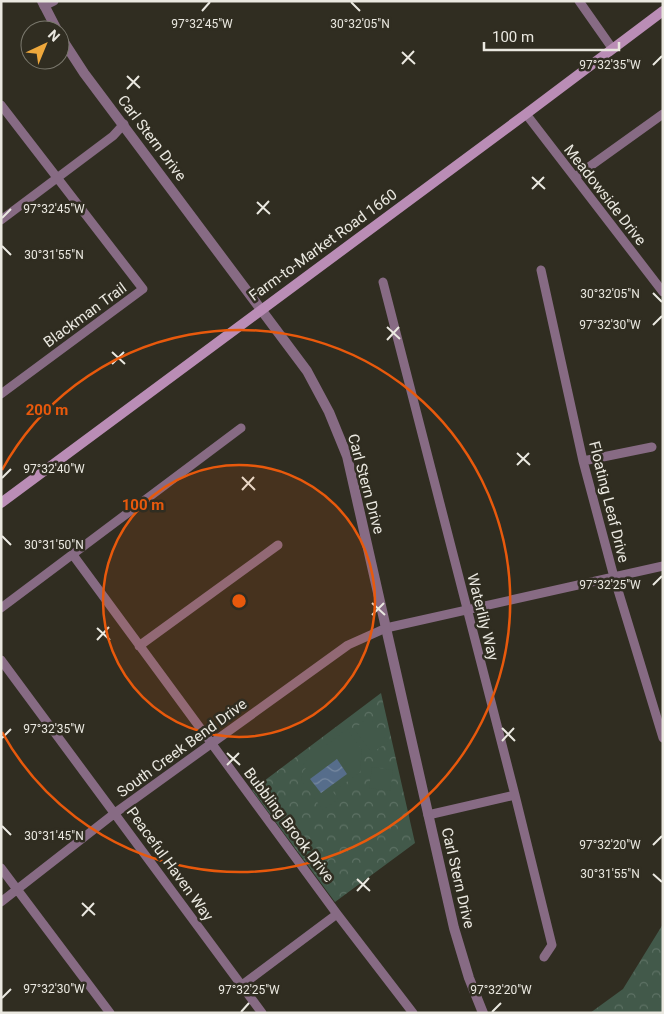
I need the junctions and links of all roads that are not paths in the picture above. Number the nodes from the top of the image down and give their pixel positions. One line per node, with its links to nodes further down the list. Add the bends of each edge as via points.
1 (578, 1): 5 (street)
2 (47, 3): 4 (street)
3 (663, 11): 5 (main road, Farm-to-Market Road 1660)
4 (53, 20)
5 (612, 48): 8 (main road, Farm-to-Market Road 1660)
6 (70, 51): 10 (street, Carl Stern Drive)
7 (1, 105): 12 (street, Blackman Trail)
8 (526, 114): 11 (street, Meadowside Drive); 17 (main road, Farm-to-Market Road 1660)
9 (663, 114): 11 (street)
10 (124, 124): 12 (street); 17 (street, Carl Stern Drive)
11 (575, 177): 16 (street, Meadowside Drive)
12 (56, 178): 13 (street); 18 (street, Blackman Trail, via 143,289)
13 (1, 220)
14 (541, 270): 21 (street, Floating Leaf Drive)
15 (383, 282): 28 (street, Waterlily Way)
16 (663, 292)
17 (260, 310): 22 (main road, Farm-to-Market Road 1660); 29 (street, Carl Stern Drive, via 306,371 329,412 347,456)
18 (1, 394)
19 (241, 428): 24 (street)
20 (652, 447): 21 (street)
21 (584, 461): 26 (street, Floating Leaf Drive)
22 (1, 503)
23 (278, 545): 30 (street)
24 (73, 556): 27 (street); 30 (street, Bubbling Brook Drive)
25 (663, 566): 26 (street, South Creek Bend Drive)
26 (614, 577): 28 (street, South Creek Bend Drive); 32 (street, Floating Leaf Drive)
27 (1, 608)
28 (467, 609): 29 (street, South Creek Bend Drive); 34 (street, Waterlily Way)
29 (386, 628): 33 (street, South Creek Bend Drive, via 348,645); 36 (street, Carl Stern Drive)
30 (139, 646): 33 (street, Bubbling Brook Drive)
31 (1, 660): 35 (street, Peaceful Haven Way)
32 (663, 738)
33 (211, 744): 35 (street, South Creek Bend Drive); 40 (street, Bubbling Brook Drive)
34 (515, 795): 36 (street); 41 (street, Waterlily Way, via 552,945)
35 (115, 812): 38 (street, South Creek Bend Drive); 42 (street, Peaceful Haven Way)
36 (428, 815): 46 (street, Carl Stern Drive, via 454,928)
37 (1, 868): 38 (street)
38 (18, 890): 39 (street, South Creek Bend Drive); 43 (street)
39 (1, 902)
40 (337, 914): 42 (street); 45 (street, Bubbling Brook Drive)
41 (544, 957)
42 (242, 986): 44 (street, Peaceful Haven Way)
43 (110, 1013)
44 (262, 1013)
45 (413, 1013)
46 (484, 1013)

